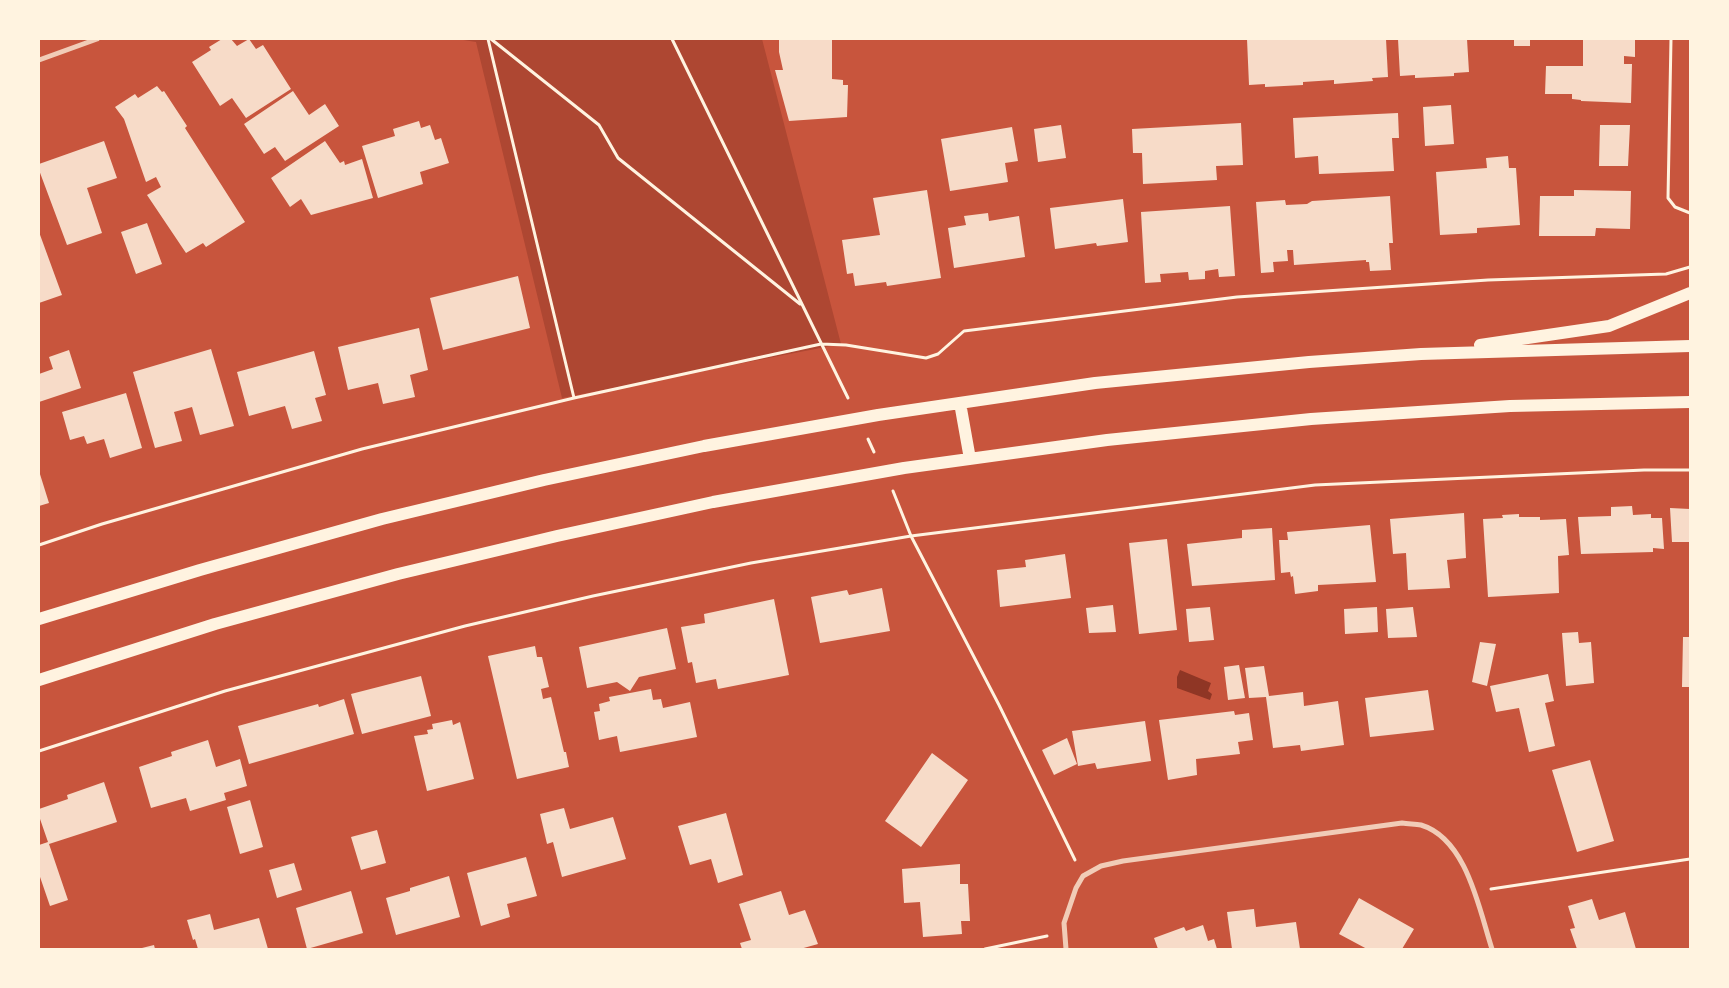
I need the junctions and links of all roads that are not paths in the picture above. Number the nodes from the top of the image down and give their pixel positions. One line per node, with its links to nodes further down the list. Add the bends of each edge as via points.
1 (98, 39): 2 (street)
2 (39, 60)
3 (1690, 293): 5 (main road, via 1609,326)
4 (1690, 346): 5 (main road)
5 (1421, 354): 6 (main road, via 1095,383)
6 (960, 402): 8 (main road); 9 (main road, via 704,446 544,480 382,519)
7 (1690, 402): 8 (main road, via 1510,406 1310,419 1107,440)
8 (970, 459): 10 (main road, via 714,502 557,536 398,574 215,624)
9 (39, 619)
10 (39, 680)
11 (1066, 949): 12 (street, via 1064,923 1076,888 1083,876 1101,866 1123,860 1402,823 1421,826 1440,835 1456,851 1467,871)
12 (1492, 949)

